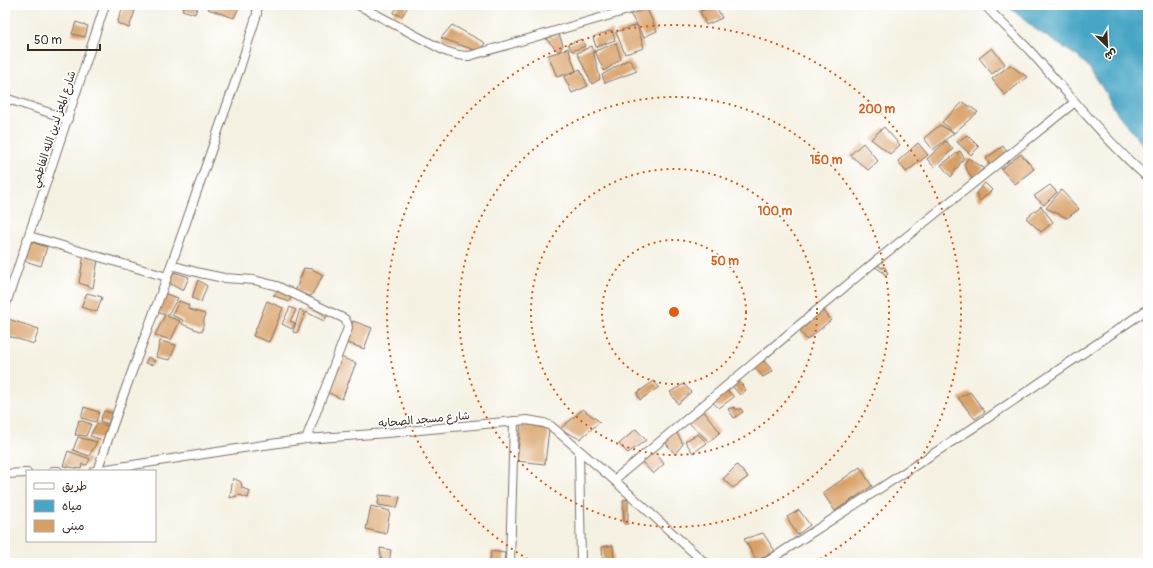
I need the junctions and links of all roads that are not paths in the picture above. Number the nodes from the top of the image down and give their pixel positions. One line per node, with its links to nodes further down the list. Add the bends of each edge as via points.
1 (105, 5): 8 (street, شارع المعز لدين الله الفاطمي)
2 (257, 5): 11 (street, via 257,14 240,68)
3 (358, 5): 4 (street, via 445,51 462,56)
4 (645, 5)
5 (985, 5): 7 (street)
6 (5, 98): 8 (street)
7 (1075, 102): 9 (street); 22 (street, via 871,265)
8 (68, 119): 10 (street, شارع المعز لدين الله الفاطمي)
9 (1148, 178)
10 (29, 236): 12 (street); 13 (street)
11 (171, 265): 12 (street); 16 (street, via 224,278 254,280 277,286 345,319 348,328)
12 (167, 276): 18 (street)
13 (5, 307)
14 (1148, 309): 26 (street, via 979,424)
15 (514, 421): 16 (street, شارع مسجد الصحابه); 17 (street, شارع مسجد الصحابه, via 544,422); 23 (street)
16 (306, 440): 19 (street, شارع مسجد الصحابه)
17 (579, 451): 22 (street, شارع مسجد الصحابه); 24 (street)
18 (96, 470)
19 (102, 470)
20 (26, 473): 21 (street)
21 (5, 474)
22 (614, 480): 25 (street, شارع مسجد الصحابه)
23 (510, 563)
24 (581, 563)
25 (705, 563)
26 (765, 563)

